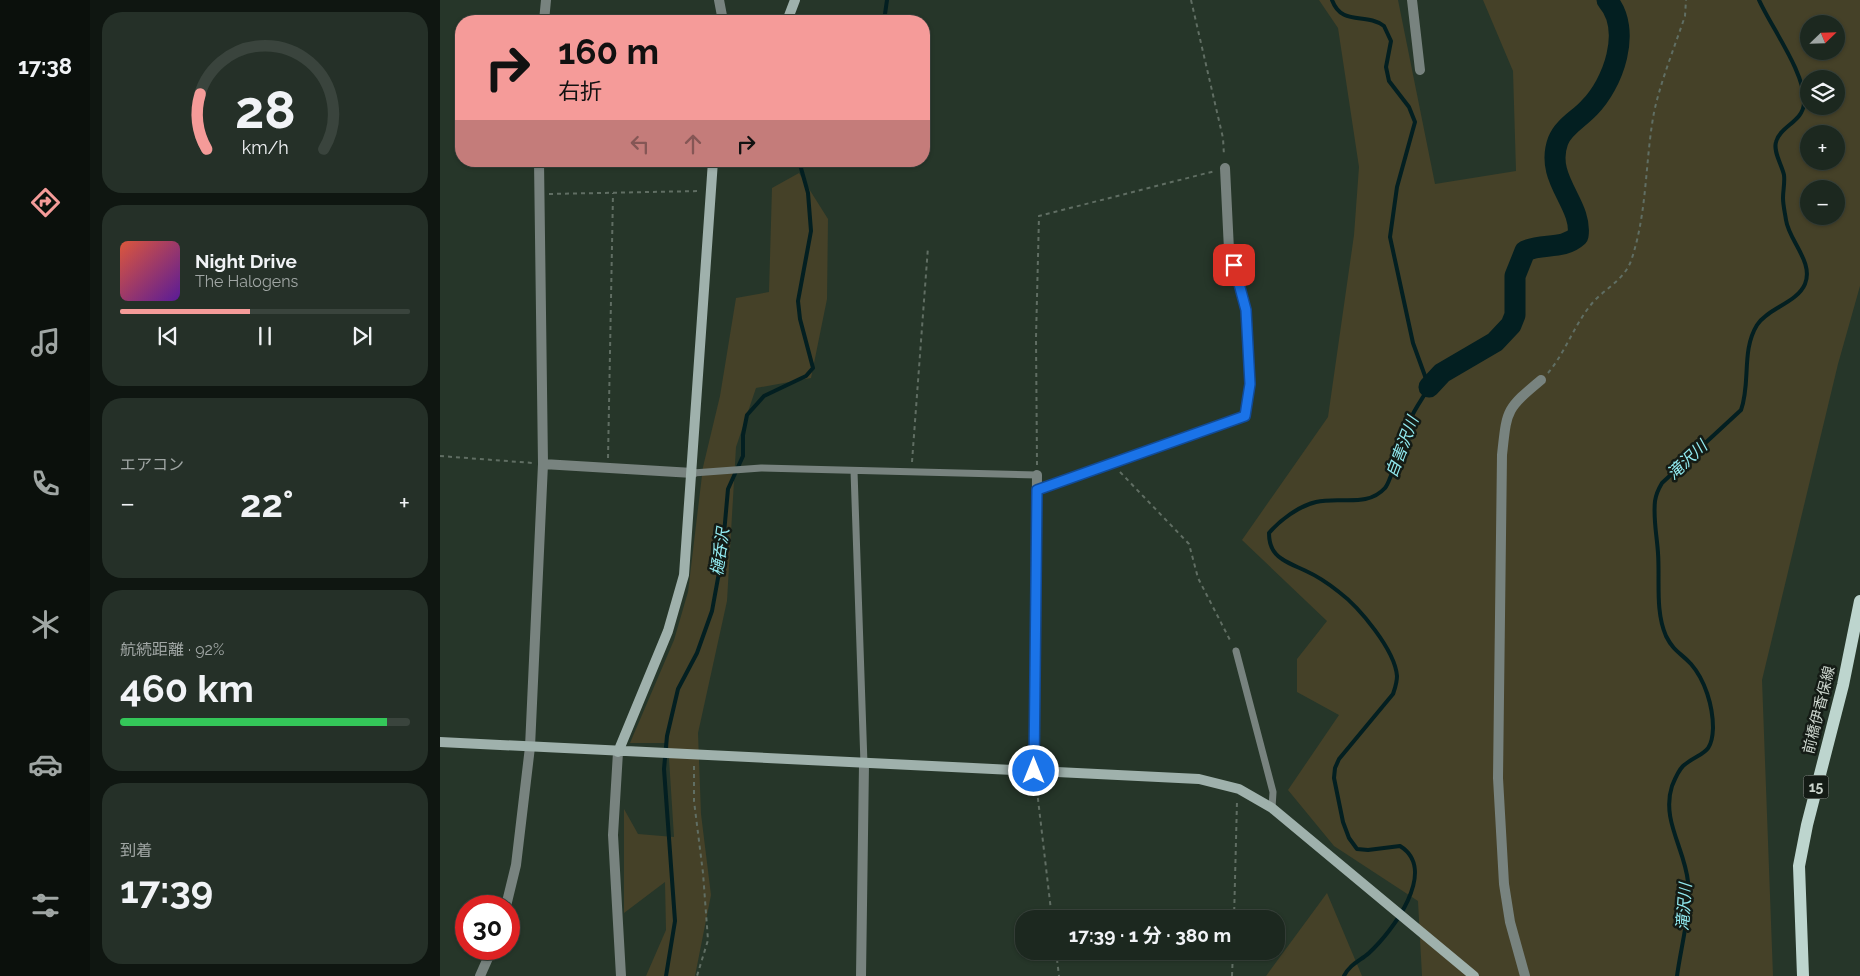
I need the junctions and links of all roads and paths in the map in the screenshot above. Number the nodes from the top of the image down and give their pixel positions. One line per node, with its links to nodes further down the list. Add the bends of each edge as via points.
1 (546, 0): 7 (street)
2 (719, 0): 8 (street)
3 (795, 0): 9 (street)
4 (1191, 0): 13 (path, via 1223,138)
5 (1412, 0): 10 (street)
6 (1686, 0): 18 (path, via 1685,16 1653,117 1646,193 1630,263 1617,282 1581,316 1556,363)
7 (545, 15)
8 (722, 15)
9 (789, 15)
10 (1420, 70)
11 (539, 167): 16 (street)
12 (712, 167): 14 (street)
13 (1225, 168): 21 (street, via 1230,250 1246,310 1250,384 1245,416); 26 (path, via 1040,216 1036,338)
14 (710, 190): 15 (path); 25 (street)
15 (613, 193): 16 (path); 22 (path)
16 (540, 194): 20 (street)
17 (928, 247): 24 (path)
18 (1541, 380): 51 (street, via 1512,406 1507,415 1502,455 1498,778 1504,884 1510,922)
19 (440, 456): 20 (path)
20 (542, 464): 22 (street); 31 (street)
21 (1111, 464): 27 (street); 29 (path, via 1189,544 1198,578)
22 (608, 468): 25 (street)
23 (854, 471): 24 (lane); 25 (lane, via 761,468); 34 (lane)
24 (911, 472): 26 (lane)
25 (693, 473): 32 (street, via 687,550 677,604)
26 (1037, 475): 27 (street)
27 (1037, 490): 35 (street)
28 (1860, 601): 52 (main road, 前橋伊香保線 / 15, via 1843,686 1806,825 1799,866)
29 (1236, 651): 37 (lane, via 1273,792)
30 (440, 742): 31 (street)
31 (530, 746): 32 (street); 38 (street, via 516,865)
32 (618, 752): 33 (street); 45 (street, via 613,835)
33 (694, 755): 34 (street); 46 (path, via 694,801 708,940)
34 (864, 764): 35 (street); 47 (street)
35 (1034, 771): 36 (street, via 1199,779); 39 (path)
36 (1238, 790): 37 (street); 40 (path)
37 (1272, 808): 50 (street)
38 (509, 895)
39 (1051, 910)
40 (1234, 910)
41 (487, 960): 44 (street)
42 (1057, 960): 48 (path)
43 (1233, 960): 49 (path)
44 (480, 976)
45 (621, 976)
46 (697, 976)
47 (861, 976)
48 (1059, 976)
49 (1232, 976)
50 (1474, 976)
51 (1525, 976)
52 (1803, 976)

